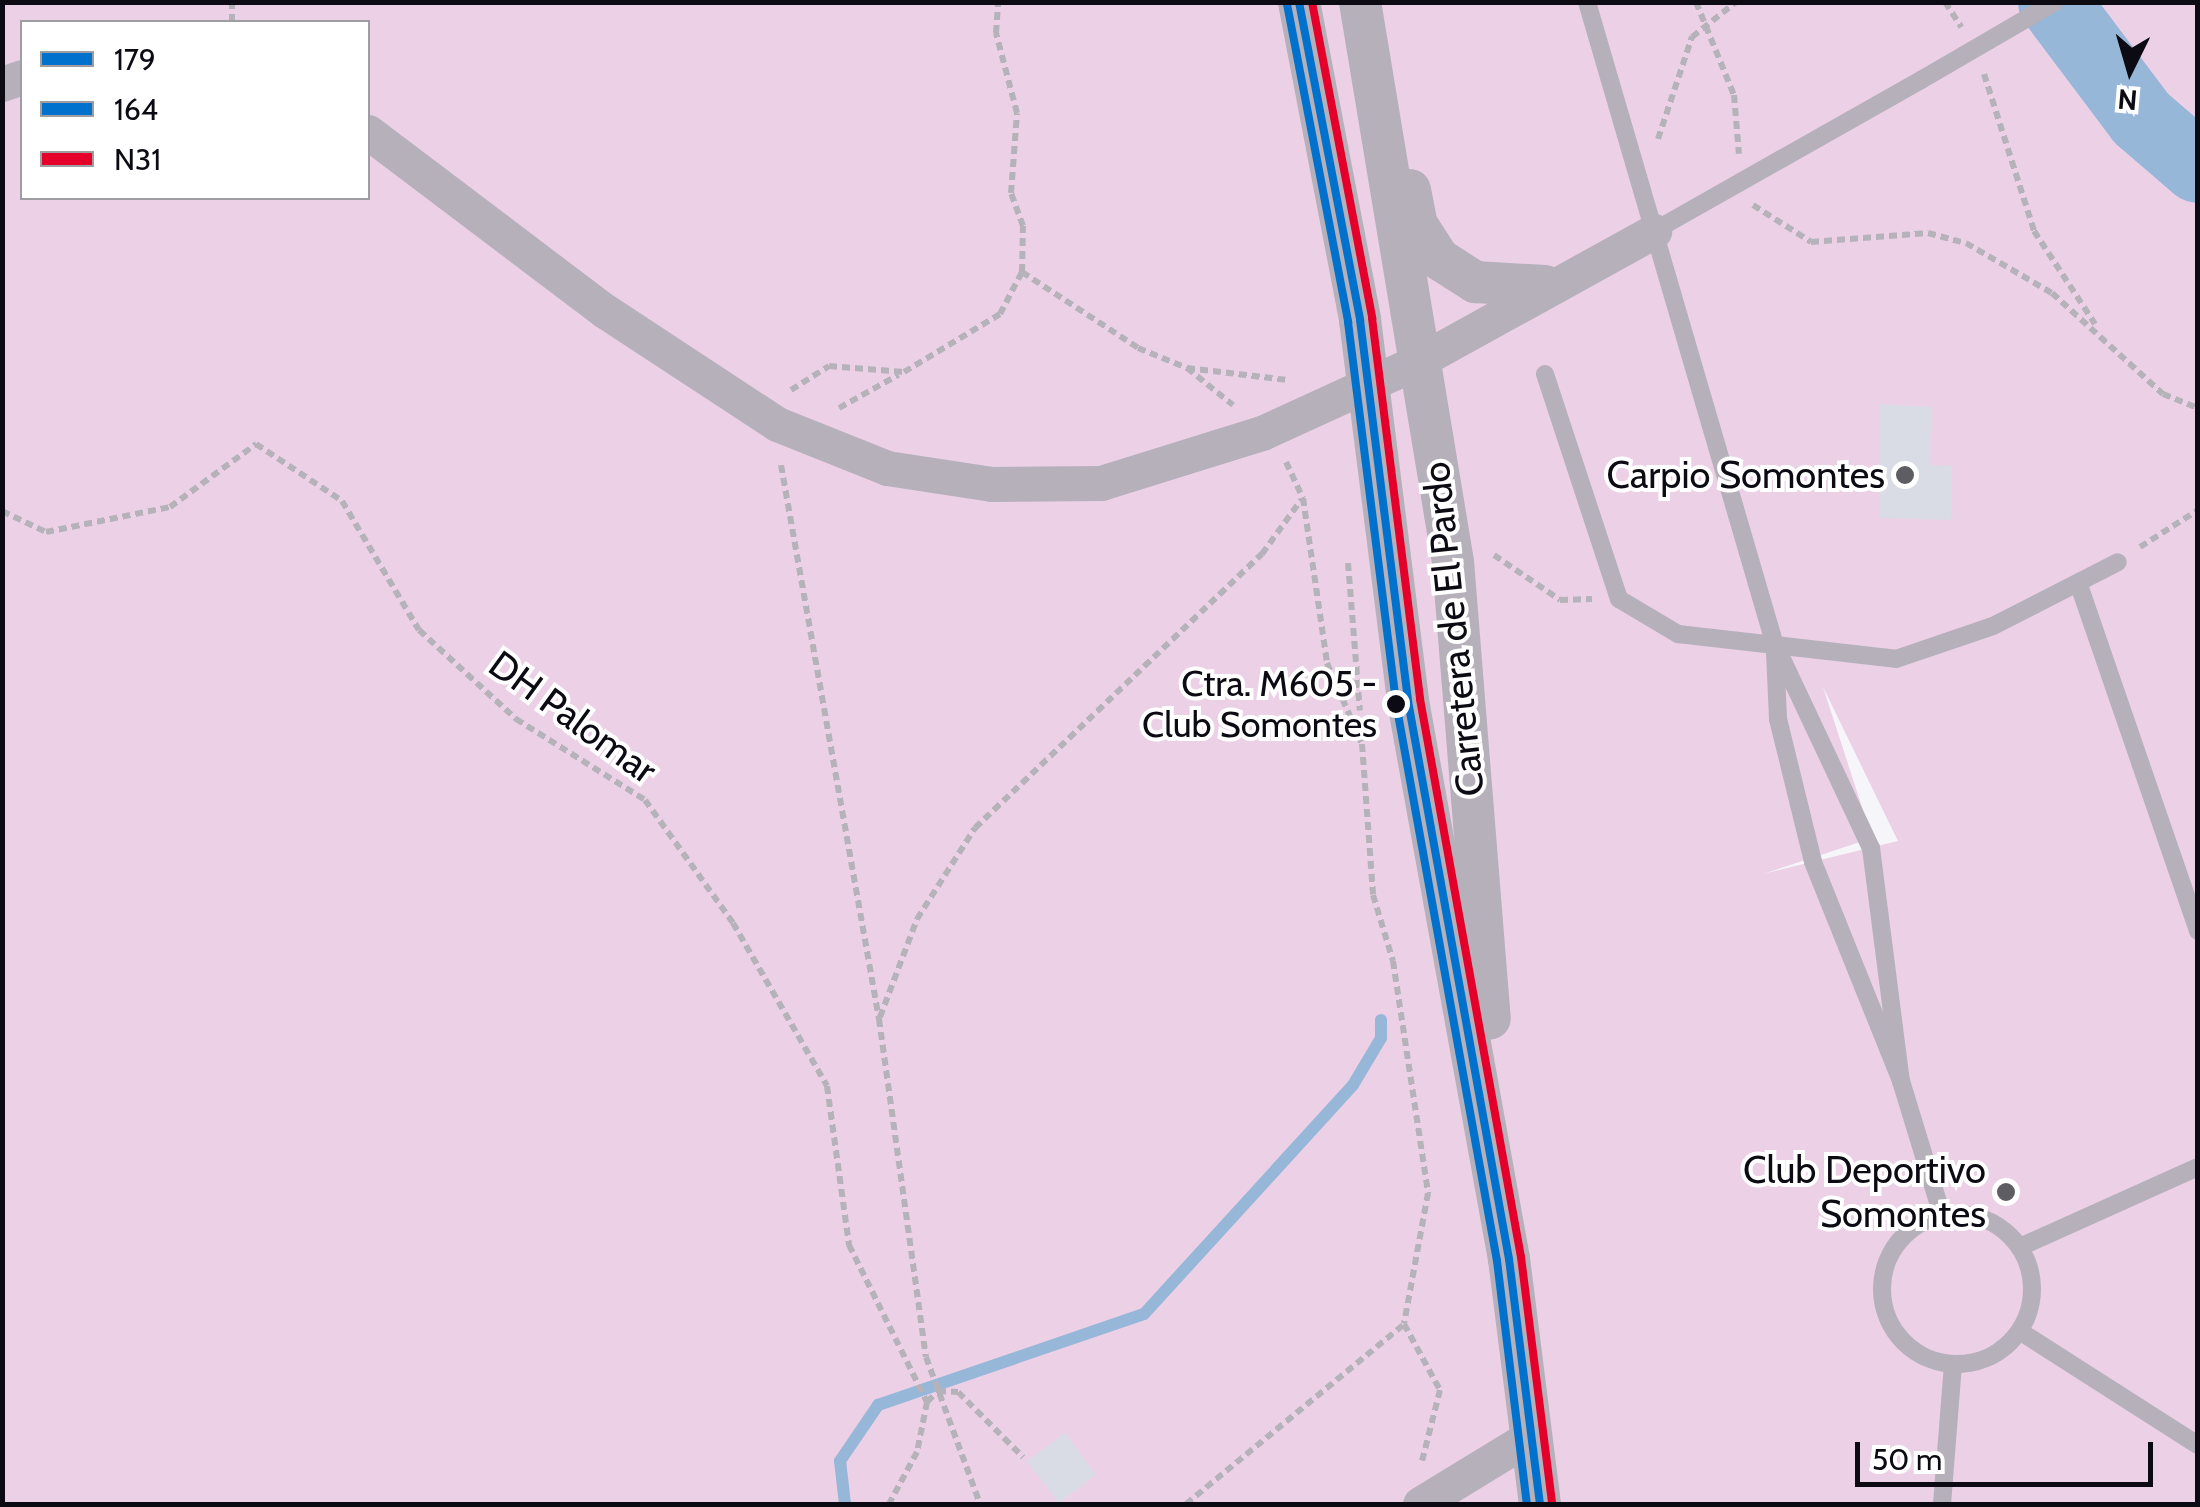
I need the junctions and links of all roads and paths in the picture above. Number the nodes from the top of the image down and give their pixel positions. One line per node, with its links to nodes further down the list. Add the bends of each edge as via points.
1 (998, 2): 17 (path, via 996,34 1017,113 1011,193 1024,226)
2 (1300, 2): 23 (street, Carretera de El Pardo)
3 (1321, 2): 20 (street, via 1380,327)
4 (1363, 2): 18 (street, via 1386,53 1424,236 1475,282); 20 (street, Carretera de El Pardo)
5 (1588, 2): 14 (lane)
6 (1696, 2): 10 (path)
7 (1736, 2): 10 (path)
8 (1945, 2): 11 (path)
9 (2054, 2): 15 (lane, bridge)
10 (1700, 28): 14 (path); 15 (path, via 1734,96)
11 (1966, 34)
12 (1982, 69): 19 (path, via 2034,231)
13 (370, 134): 26 (street, via 605,311)
14 (1643, 182): 16 (lane)
15 (1736, 182): 16 (lane); 19 (path, via 1772,224 1812,242 1928,233 1966,243)
16 (1654, 230): 18 (street); 35 (lane)
17 (1022, 272): 21 (path, via 1138,348); 26 (path, via 1000,314 904,372 807,372)
18 (1545, 286): 20 (street)
19 (2100, 333): 25 (path, via 2164,394)
20 (1417, 362): 23 (street); 42 (street, Carretera de El Pardo, via 1453,562)
21 (1187, 368): 24 (path, via 1302,384); 27 (path)
22 (1545, 374): 34 (lane)
23 (1366, 386): 24 (street); 42 (street, Carretera de El Pardo, via 1408,702)
24 (1316, 406): 27 (street)
25 (2198, 408)
26 (777, 424): 27 (street, via 887,468 992,484 1101,483); 37 (path)
27 (1262, 434): 28 (path)
28 (1302, 498): 37 (path, via 1262,554 975,828 917,919); 43 (path, via 1327,663 1362,744 1373,895 1394,961 1428,1193)
29 (2198, 510): 32 (path)
30 (2, 511): 47 (path, DH Palomar, via 46,532 170,508 256,444 342,500 420,630 516,719 644,800 733,923 827,1086 848,1245)
31 (1495, 558): 34 (path, via 1560,600)
32 (2118, 562): 33 (lane)
33 (2080, 588): 35 (lane, via 1896,659); 36 (lane)
34 (1619, 599): 35 (lane, via 1678,634)
35 (1774, 642): 38 (lane, via 1778,719 1812,862); 38 (lane, via 1870,848)
36 (2198, 932)
37 (879, 1018): 46 (path)
38 (1901, 1081): 40 (lane)
39 (2198, 1167): 41 (lane)
40 (1942, 1215): 41 (lane, via 1972,1214); 45 (lane, via 1892,1250 1884,1310 1911,1348)
41 (2020, 1247): 44 (lane, via 2032,1274)
42 (1510, 1259): 48 (street, Carretera de El Pardo)
43 (1404, 1324): 51 (path, via 1440,1390 1420,1453); 54 (path)
44 (2020, 1332): 45 (lane, via 1991,1356); 49 (lane)
45 (1953, 1365): 56 (lane)
46 (938, 1390): 47 (path); 50 (path, via 958,1392); 53 (path)
47 (927, 1402): 52 (path, via 917,1452)
48 (1532, 1434): 51 (street); 55 (street, Carretera de El Pardo)
49 (2198, 1445)
50 (1023, 1457)
51 (1422, 1488)
52 (889, 1504)
53 (980, 1504)
54 (1186, 1504)
55 (1540, 1504)
56 (1942, 1504)

